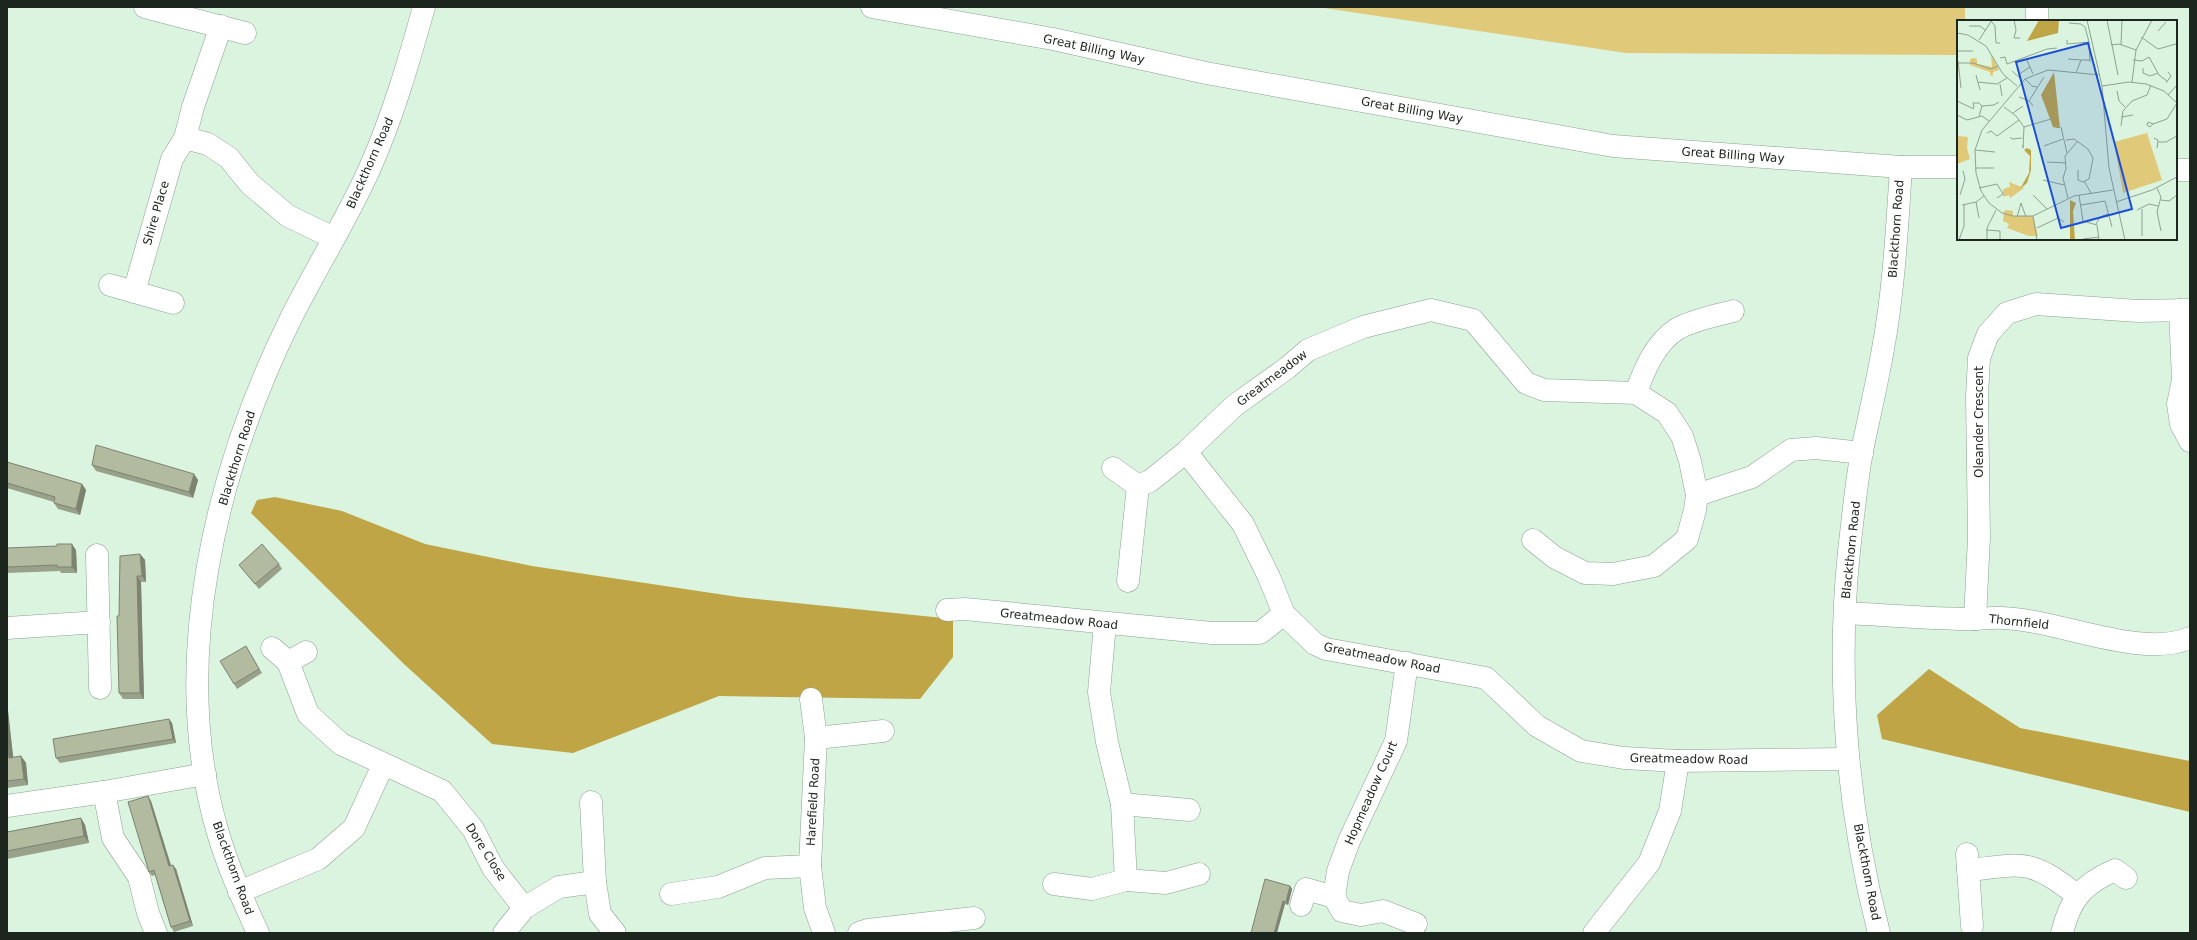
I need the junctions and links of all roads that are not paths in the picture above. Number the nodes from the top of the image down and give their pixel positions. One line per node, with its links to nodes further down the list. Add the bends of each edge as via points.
1 (145, 7): 6 (street)
2 (424, 7): 13 (street, Blackthorn Road, via 399,96 369,170)
3 (872, 7): 9 (street, Great Billing Way, via 1053,39 1235,78 1612,146)
4 (2037, 7): 5 (street)
5 (2037, 20)
6 (221, 26): 7 (street); 8 (street, Shire Place)
7 (245, 33)
8 (185, 138): 13 (street, via 208,144 229,158 250,184 288,216); 15 (street, Shire Place, via 172,159)
9 (1901, 167): 10 (street, Great Billing Way); 22 (street, Blackthorn Road, via 1892,291)
10 (1957, 167)
11 (2177, 170): 12 (street)
12 (2190, 170)
13 (334, 238): 46 (street, Blackthorn Road, via 291,319 255,399 225,490 206,576 198,652 198,715)
14 (110, 285): 15 (street)
15 (134, 292): 16 (street)
16 (173, 303)
17 (2185, 310): 20 (street, Oleander Crescent, via 2183,380 2178,404 2181,424); 32 (street, Oleander Crescent, via 2138,312 2036,304 2007,313 1988,334 1980,358 1977,396 1979,537)
18 (1733, 311): 19 (street, via 1677,329 1660,344 1645,368)
19 (1636, 393): 21 (street, Greatmeadow, via 1544,390 1526,383 1472,320 1431,310 1363,326 1308,350 1234,406); 25 (street, via 1667,413 1682,436)
20 (2190, 441)
21 (1186, 452): 24 (street, Greatmeadow, via 1150,481); 31 (street, Greatmeadow Road, via 1243,524 1269,576)
22 (1862, 453): 25 (street, via 1816,448 1791,450 1752,478); 30 (street, Blackthorn Road, via 1849,552)
23 (1113, 468): 24 (street)
24 (1138, 486): 28 (street)
25 (1697, 495): 26 (street, via 1686,539 1654,566 1612,574 1585,573 1554,557)
26 (1533, 540)
27 (97, 555): 33 (street)
28 (1128, 581)
29 (947, 610): 34 (street, Greatmeadow Road, via 965,609)
30 (1845, 613): 32 (street, Thornfield); 43 (street, Blackthorn Road, via 1844,670)
31 (1284, 614): 34 (street, Greatmeadow Road, via 1260,633 1212,633); 38 (street, Greatmeadow Road, via 1315,644 1326,649)
32 (1975, 619): 36 (street, Thornfield, via 2003,618 2039,622 2150,646 2177,644)
33 (98, 622): 35 (street); 39 (street)
34 (1105, 624): 49 (street, via 1099,692 1107,742)
35 (7, 628)
36 (2190, 638)
37 (288, 654): 45 (street, Dore Close, via 308,714 341,744)
38 (1407, 663): 44 (street, Greatmeadow Road, via 1486,678 1537,726 1581,751 1624,758); 61 (street, Hopmeadow Court, via 1396,741 1349,841 1338,871)
39 (100, 688)
40 (811, 699): 42 (street, Harefield Road)
41 (883, 731): 42 (street)
42 (816, 738): 52 (street, Harefield Road)
43 (1848, 760): 44 (street, Greatmeadow Road); 74 (street, Blackthorn Road, via 1868,890)
44 (1678, 762): 73 (street, via 1670,810 1649,863)
45 (383, 765): 58 (street, via 354,828 318,859); 63 (street, Dore Close, via 442,791 473,829 493,868)
46 (205, 774): 47 (street); 58 (street, Blackthorn Road, via 218,832)
47 (104, 792): 50 (street); 67 (street, via 113,838 138,876)
48 (591, 802): 56 (street)
49 (1122, 804): 51 (street); 55 (street)
50 (7, 806)
51 (1189, 810)
52 (810, 866): 59 (street, via 765,868 718,887); 71 (street, Harefield Road, via 815,908)
53 (2119, 868): 60 (street, via 2096,878)
54 (1199, 874): 55 (street, via 1166,883)
55 (1126, 880): 57 (street, via 1092,888)
56 (595, 882): 63 (street, via 559,887); 70 (street, via 600,914)
57 (1054, 884)
58 (239, 892): 68 (street, Blackthorn Road)
59 (671, 894)
60 (2077, 895): 66 (street, via 2031,867 1967,862); 75 (street, via 2066,916)
61 (1334, 897): 62 (street, via 1306,889); 65 (street, via 1342,911 1361,915 1383,911)
62 (1301, 905)
63 (524, 908): 69 (street)
64 (974, 918): 72 (street)
65 (1416, 924)
66 (1972, 926)
67 (156, 933)
68 (258, 933)
69 (504, 933)
70 (615, 933)
71 (824, 933)
72 (859, 933)
73 (1594, 933)
74 (1879, 933)
75 (2062, 933)

